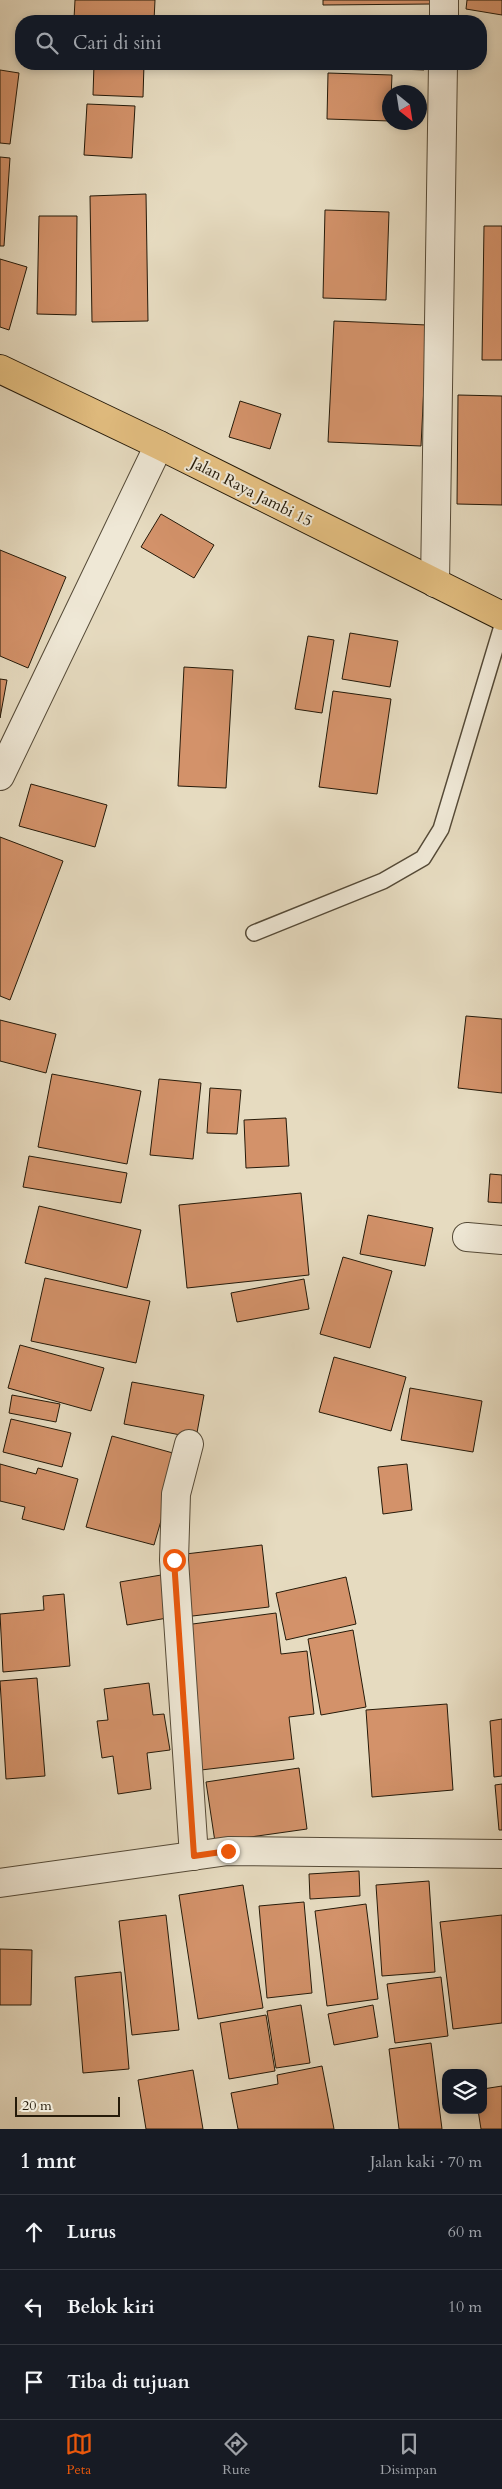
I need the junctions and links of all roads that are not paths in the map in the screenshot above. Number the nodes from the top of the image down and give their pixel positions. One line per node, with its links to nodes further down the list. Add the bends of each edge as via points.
1 (444, 0): 2 (street)
2 (444, 15)
3 (444, 70): 6 (street)
4 (0, 369): 5 (highway, Jalan Raya Jambi 15)
5 (159, 445): 6 (highway, Jalan Raya Jambi 15); 9 (street)
6 (435, 583): 7 (highway, Jalan Raya Jambi 15)
7 (502, 616)
8 (502, 626): 10 (lane, via 441,829 423,858 383,881)
9 (0, 776)
10 (254, 933)
11 (467, 1237): 12 (street)
12 (502, 1240)
13 (189, 1444): 15 (street, via 176,1494 174,1560)
14 (502, 1854): 15 (street, via 228,1851)
15 (194, 1856): 16 (street)
16 (0, 1883)

